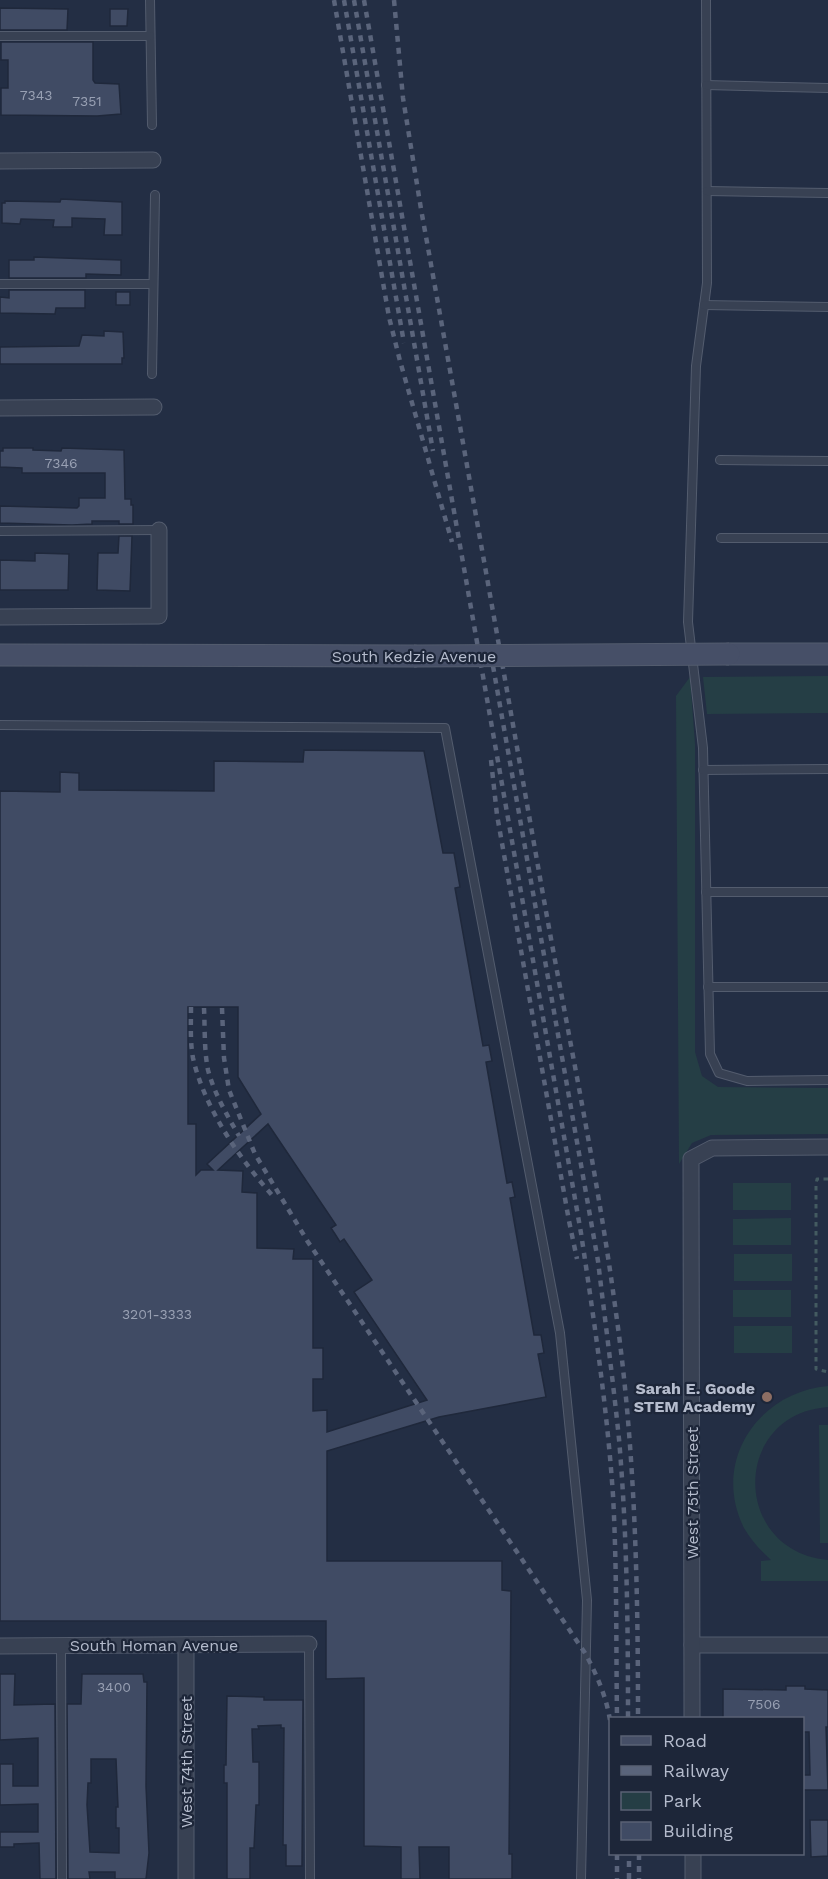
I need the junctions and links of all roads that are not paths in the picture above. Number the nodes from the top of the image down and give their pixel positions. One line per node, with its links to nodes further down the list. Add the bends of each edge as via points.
1 (150, 0): 4 (lane)
2 (706, 0): 5 (lane)
3 (0, 36): 4 (lane)
4 (150, 36): 7 (lane)
5 (706, 85): 6 (lane); 10 (lane)
6 (828, 88)
7 (152, 125)
8 (153, 160): 9 (street)
9 (0, 161)
10 (707, 191): 11 (lane); 15 (lane)
11 (828, 193)
12 (155, 195): 14 (lane)
13 (0, 284): 14 (lane)
14 (153, 284): 17 (lane)
15 (704, 305): 16 (lane); 30 (lane, via 696,366 688,622)
16 (828, 307)
17 (152, 374)
18 (154, 407): 19 (street)
19 (0, 408)
20 (720, 460): 21 (lane)
21 (828, 460)
22 (159, 530): 23 (lane); 26 (street, via 159,616)
23 (0, 531)
24 (721, 538): 25 (lane)
25 (828, 538)
26 (0, 617)
27 (828, 654): 28 (main road, South Kedzie Avenue, bridge)
28 (0, 655)
29 (0, 725): 49 (lane, via 445,728 560,1333 586,1600)
30 (703, 770): 31 (lane); 32 (lane)
31 (828, 770)
32 (706, 892): 33 (lane); 34 (lane)
33 (828, 892)
34 (708, 987): 35 (lane); 36 (lane, via 710,1054 719,1073 747,1081)
35 (828, 987)
36 (828, 1080)
37 (828, 1147): 40 (street, West 75th Street, via 712,1148 691,1160)
38 (309, 1644): 39 (street, South Homan Avenue); 48 (lane)
39 (186, 1645): 43 (street, South Homan Avenue); 47 (street, West 74th Street)
40 (692, 1645): 41 (street); 44 (street, West 75th Street)
41 (828, 1645)
42 (0, 1646): 43 (street, South Homan Avenue)
43 (62, 1646): 46 (lane)
44 (692, 1717)
45 (693, 1855): 50 (street)
46 (62, 1879)
47 (186, 1879)
48 (310, 1879)
49 (581, 1879)
50 (693, 1879)

